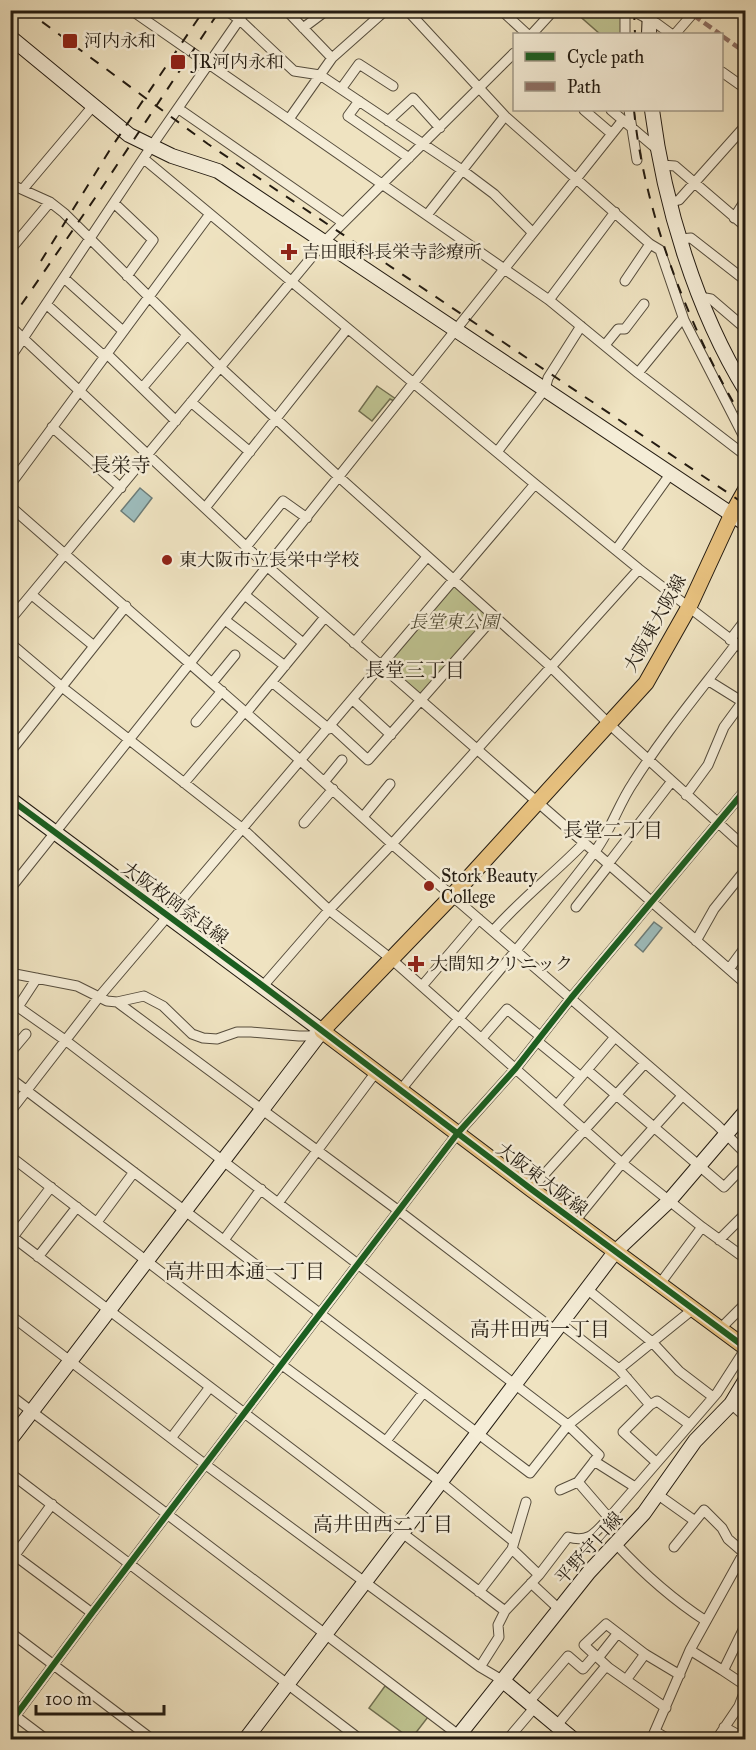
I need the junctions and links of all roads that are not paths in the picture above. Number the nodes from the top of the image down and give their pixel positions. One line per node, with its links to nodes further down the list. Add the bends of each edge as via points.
1 (131, 10): 25 (street)
2 (226, 10): 14 (street)
3 (246, 10): 14 (street)
4 (286, 10): 15 (street)
5 (327, 10): 15 (street)
6 (386, 10): 24 (street)
7 (407, 10): 29 (street)
8 (501, 10): 16 (street)
9 (554, 10): 17 (street)
10 (625, 10): 18 (street)
11 (631, 10): 13 (street)
12 (696, 10): 21 (street)
13 (650, 15): 19 (street); 20 (street)
14 (240, 20): 25 (street); 27 (street, via 294,71)
15 (303, 28): 24 (street)
16 (526, 33)
17 (533, 33)
18 (625, 33)
19 (650, 33)
20 (672, 33)
21 (674, 33)
22 (10, 37): 33 (street)
23 (513, 54): 29 (street)
24 (332, 58): 27 (street)
25 (210, 64): 34 (street); 40 (street)
26 (723, 73): 31 (street)
27 (320, 75): 30 (street); 40 (street)
28 (393, 86): 30 (street, via 359,64)
29 (481, 88): 39 (street); 44 (street)
30 (341, 89): 32 (street)
31 (746, 89)
32 (359, 101): 41 (street); 49 (street, via 348,116)
33 (93, 106): 48 (street); 57 (street)
34 (179, 109): 48 (street); 66 (street)
35 (585, 111): 45 (street)
36 (612, 111): 42 (street)
37 (629, 111): 42 (street)
38 (652, 111): 47 (street)
39 (505, 116): 52 (street); 53 (street)
40 (289, 119): 56 (street)
41 (388, 120): 44 (street, via 413,98); 46 (street)
42 (627, 123): 45 (street); 47 (street); 50 (street)
43 (746, 125): 54 (street)
44 (440, 128): 46 (street)
45 (612, 134): 53 (street)
46 (423, 144): 49 (street); 52 (street)
47 (658, 150): 51 (street)
48 (148, 153): 61 (street); 63 (street); 71 (street, via 218,171)
49 (409, 158): 56 (street)
50 (637, 159)
51 (662, 165): 54 (street, via 675,166); 60 (street)
52 (462, 170): 64 (street); 68 (street, via 494,194)
53 (577, 178): 62 (street); 68 (street)
54 (694, 183): 60 (street, via 679,200); 65 (street)
55 (10, 184): 57 (street)
56 (382, 184): 64 (street); 66 (street)
57 (23, 189): 59 (street)
58 (746, 199): 65 (street)
59 (50, 202): 70 (street); 73 (street)
60 (671, 202): 69 (street)
61 (114, 203): 70 (street); 75 (street, via 153,240)
62 (615, 212): 72 (street); 82 (street)
63 (210, 214): 77 (street); 80 (street)
64 (427, 215): 74 (street)
65 (734, 218): 67 (street)
66 (342, 222): 71 (street)
67 (746, 227)
68 (532, 232): 74 (street)
69 (680, 239): 78 (street, via 691,238); 81 (street)
70 (89, 240): 75 (street); 76 (street)
71 (325, 242): 77 (street); 90 (street)
72 (650, 244): 79 (street); 85 (street, via 660,250)
73 (10, 250)
74 (505, 268): 82 (street); 90 (street)
75 (127, 276): 80 (street)
76 (64, 278): 83 (street); 91 (street)
77 (291, 281): 89 (street); 97 (street)
78 (746, 281)
79 (625, 282)
80 (149, 297): 91 (street); 92 (street)
81 (700, 297): 88 (street, via 711,299); 103 (street, via 717,339)
82 (549, 300): 87 (street)
83 (46, 304): 93 (street); 95 (street)
84 (644, 304): 94 (street)
85 (683, 318): 98 (street); 108 (street)
86 (10, 326): 93 (street)
87 (581, 326): 94 (street); 101 (street)
88 (745, 328)
89 (347, 329): 99 (street); 105 (street)
90 (456, 330): 99 (street); 101 (street)
91 (123, 331): 95 (street)
92 (188, 335): 97 (street); 100 (street)
93 (23, 339): 96 (street); 102 (street)
94 (605, 345): 98 (street)
95 (105, 354): 100 (street); 102 (street)
96 (10, 358)
97 (220, 367): 104 (street); 105 (street)
98 (638, 373): 112 (street)
99 (413, 383): 110 (street); 114 (street)
100 (143, 387): 106 (street)
101 (545, 389): 110 (street); 113 (street)
102 (79, 390): 107 (street); 111 (street)
103 (746, 391)
104 (191, 402): 106 (street); 109 (street)
105 (276, 418): 109 (street); 114 (street)
106 (176, 421): 111 (street)
107 (52, 427): 116 (street); 117 (street)
108 (746, 441)
109 (250, 452): 120 (street)
110 (497, 452): 115 (street)
111 (149, 454): 117 (street); 120 (street)
112 (746, 456)
113 (672, 473): 121 (street); 125 (street)
114 (339, 477): 122 (street); 127 (street)
115 (536, 484): 125 (street); 130 (street)
116 (10, 485)
117 (121, 488): 126 (street)
118 (746, 489): 121 (main road, 大阪東大阪線)
119 (10, 506): 126 (street)
120 (205, 508): 124 (street)
121 (732, 514): 123 (street); 134 (main road, 大阪東大阪線)
122 (306, 518): 124 (street, via 283,501); 128 (street)
123 (746, 524)
124 (246, 547): 128 (street)
125 (616, 550): 129 (street)
126 (66, 554): 131 (street); 133 (street)
127 (427, 557): 130 (street); 143 (street)
128 (268, 567): 132 (street); 135 (street)
129 (639, 568): 134 (street); 150 (street)
130 (454, 581): 136 (street); 149 (street)
131 (32, 595): 138 (street); 144 (street)
132 (245, 595): 139 (street); 142 (street)
133 (126, 606): 144 (street); 147 (street)
134 (688, 607): 140 (street); 161 (main road, 大阪東大阪線, via 646,683)
135 (325, 617): 142 (street); 143 (street)
136 (494, 617): 150 (street); 158 (street)
137 (746, 619): 140 (street)
138 (10, 620)
139 (225, 620): 147 (street); 148 (street)
140 (733, 642): 145 (street); 151 (street)
141 (10, 643): 154 (street)
142 (303, 643): 148 (street)
143 (354, 643): 149 (street)
144 (94, 646): 154 (street)
145 (746, 651)
146 (235, 655): 153 (street)
147 (190, 664): 153 (street); 164 (street)
148 (285, 666): 152 (street)
149 (381, 667): 156 (street); 158 (street)
150 (551, 667): 161 (street); 165 (street)
151 (709, 681): 157 (street); 167 (street)
152 (272, 682): 159 (street); 162 (street)
153 (212, 683): 155 (street)
154 (62, 687): 164 (street); 166 (street)
155 (222, 692): 159 (street); 160 (street)
156 (353, 700): 162 (street); 163 (street)
157 (744, 700): 176 (street, via 724,727 708,765)
158 (420, 701): 163 (street); 165 (street)
159 (245, 712): 169 (street); 172 (street)
160 (196, 722)
161 (609, 724): 167 (street); 178 (main road, 大阪東大阪線)
162 (330, 727): 163 (street, via 368,760); 169 (street)
163 (391, 735)
164 (129, 740): 172 (street); 183 (street)
165 (476, 750): 178 (street); 185 (street)
166 (10, 752)
167 (649, 759): 170 (street); 187 (street, via 624,796)
168 (342, 760): 171 (street)
169 (301, 761): 171 (street); 182 (street)
170 (672, 781): 176 (street); 188 (street)
171 (324, 782): 174 (street)
172 (184, 783): 182 (street)
173 (390, 784): 179 (street)
174 (333, 789): 179 (street); 180 (street)
175 (746, 789): 181 (street)
176 (686, 795): 181 (street)
177 (10, 799): 183 (street, 大阪枚岡奈良線)
178 (537, 802): 184 (street); 191 (main road, 大阪東大阪線)
179 (363, 817): 185 (street)
180 (304, 823)
181 (717, 823): 186 (street); 192 (street)
182 (243, 829): 194 (street); 195 (street)
183 (55, 833): 190 (street); 195 (street, 大阪枚岡奈良線)
184 (584, 843): 187 (street); 197 (street)
185 (392, 844): 191 (street); 194 (street)
186 (746, 848)
187 (595, 853): 188 (street); 200 (street)
188 (608, 864): 192 (street); 193 (street)
189 (746, 869): 198 (street, via 714,909)
190 (10, 889)
191 (452, 896): 196 (street); 201 (main road, 大阪東大阪線)
192 (651, 902): 198 (street); 209 (street)
193 (576, 907)
194 (329, 910): 201 (street); 206 (street)
195 (169, 916): 206 (street, 大阪枚岡奈良線); 208 (street)
196 (479, 919): 197 (street); 207 (street)
197 (492, 931): 200 (street)
198 (696, 941): 202 (street)
199 (746, 946): 202 (street)
200 (515, 950): 209 (street); 211 (street)
201 (390, 958): 207 (street); 212 (main road, 大阪東大阪線)
202 (729, 969): 205 (street)
203 (10, 973): 204 (street)
204 (38, 978): 208 (street, via 77,986); 217 (street, via 18,1007)
205 (746, 984)
206 (263, 986): 212 (street, 大阪枚岡奈良線)
207 (422, 986): 211 (street)
208 (99, 997): 210 (street); 217 (street)
209 (571, 998): 214 (street); 216 (street)
210 (117, 1002): 212 (street, via 144,996 163,1006 192,1034 203,1038 217,1039 237,1032 310,1036); 229 (street)
211 (459, 1018): 215 (street); 225 (street)
212 (322, 1031): 221 (main road, 大阪東大阪線); 229 (street)
213 (26, 1035): 218 (street)
214 (615, 1037): 219 (street); 222 (street)
215 (482, 1038): 216 (street, via 507,1010); 220 (street)
216 (538, 1038): 220 (street); 222 (street)
217 (65, 1040): 224 (street); 239 (street)
218 (10, 1053)
219 (645, 1063): 226 (street); 227 (street)
220 (516, 1068): 228 (street); 234 (street)
221 (376, 1072): 225 (main road, 大阪東大阪線); 236 (street)
222 (584, 1073): 226 (street); 228 (street)
223 (10, 1078): 224 (street)
224 (27, 1091): 231 (street); 243 (street)
225 (400, 1091): 234 (main road, 大阪東大阪線)
226 (617, 1095): 232 (street); 233 (street)
227 (682, 1096): 232 (street); 235 (street)
228 (557, 1105): 233 (street)
229 (262, 1110): 236 (street); 239 (street)
230 (746, 1111): 235 (street)
231 (10, 1112)
232 (655, 1127): 240 (street); 242 (street)
233 (585, 1130): 240 (street); 246 (street)
234 (457, 1134): 246 (main road, 大阪東大阪線); 251 (street)
235 (726, 1134): 237 (street); 242 (street)
236 (316, 1150): 248 (street); 251 (street)
237 (746, 1154)
238 (10, 1156): 244 (street)
239 (223, 1161): 245 (street); 250 (street)
240 (622, 1163): 247 (street); 254 (street)
241 (746, 1164): 242 (street, via 724,1187)
242 (699, 1165): 247 (street)
243 (134, 1172): 250 (street); 253 (street)
244 (51, 1187): 249 (street); 256 (street)
245 (261, 1190): 248 (street); 257 (street)
246 (531, 1190): 254 (main road, 大阪東大阪線)
247 (669, 1201): 255 (street); 259 (street)
248 (278, 1203): 263 (street)
249 (77, 1207): 253 (street); 260 (street)
250 (185, 1211): 257 (street); 262 (street)
251 (399, 1211): 263 (street); 271 (street)
252 (746, 1213): 258 (street)
253 (96, 1222): 262 (street)
254 (574, 1222): 259 (main road, 大阪東大阪線)
255 (702, 1227): 258 (street); 264 (street)
256 (12, 1236): 260 (street)
257 (224, 1240): 270 (street)
258 (719, 1240): 261 (street)
259 (615, 1252): 264 (main road, 大阪東大阪線); 265 (street)
260 (38, 1257): 267 (street)
261 (746, 1259)
262 (147, 1260): 267 (street); 276 (street)
263 (358, 1264): 270 (street); 280 (street)
264 (659, 1285): 268 (main road, 大阪東大阪線)
265 (587, 1289): 271 (street); 273 (street)
266 (746, 1303): 272 (street)
267 (108, 1310): 275 (street); 281 (street)
268 (692, 1310): 272 (main road, 大阪東大阪線); 273 (street)
269 (10, 1315): 275 (street)
270 (321, 1315): 276 (street); 282 (street)
271 (558, 1328): 277 (street); 280 (street)
272 (719, 1330): 274 (main road, 大阪東大阪線)
273 (652, 1342): 277 (street); 284 (street, via 679,1371)
274 (746, 1348): 284 (street)
275 (70, 1361): 287 (street); 293 (street)
276 (282, 1365): 288 (street); 295 (street)
277 (619, 1369): 278 (street)
278 (627, 1378): 286 (street); 291 (street)
279 (746, 1379): 285 (street, 平野守口線)
280 (515, 1385): 291 (street); 292 (street)
281 (210, 1387): 288 (street); 293 (street)
282 (423, 1393): 292 (street); 295 (street)
283 (10, 1395): 287 (street)
284 (713, 1397): 290 (street)
285 (730, 1404): 289 (street); 304 (street, 平野守口線, via 695,1440)
286 (650, 1405): 290 (street, via 657,1401); 297 (street, via 623,1432)
287 (33, 1412): 294 (street); 307 (street)
288 (245, 1413): 298 (street); 310 (street)
289 (746, 1417)
290 (689, 1424): 297 (street)
291 (568, 1425): 292 (street, via 530,1473); 296 (street, via 599,1455)
292 (477, 1435): 300 (street)
293 (172, 1437): 298 (street)
294 (10, 1440)
295 (386, 1441): 300 (street)
296 (594, 1461): 301 (street); 302 (street)
297 (656, 1462): 302 (street)
298 (206, 1465): 307 (street); 319 (street)
299 (10, 1473): 306 (street)
300 (441, 1482): 310 (street); 312 (street)
301 (578, 1482): 303 (street); 308 (street)
302 (635, 1487): 308 (street)
303 (560, 1490)
304 (657, 1494): 309 (street); 311 (street, 平野守口線)
305 (526, 1502): 312 (street)
306 (52, 1504): 315 (street); 316 (street)
307 (167, 1514): 316 (street); 329 (street)
308 (609, 1518): 318 (street, via 586,1539 568,1538)
309 (695, 1521): 313 (street); 314 (street, via 704,1510 728,1539)
310 (402, 1533): 319 (street); 321 (street)
311 (616, 1544): 322 (street, 平野守口線); 325 (street, via 661,1588)
312 (512, 1545): 318 (street); 321 (street)
313 (674, 1547)
314 (744, 1551): 317 (street)
315 (13, 1553): 324 (street)
316 (129, 1564): 324 (street); 341 (street)
317 (741, 1566): 325 (street)
318 (539, 1575): 320 (street)
319 (366, 1581): 329 (street); 336 (street)
320 (531, 1583): 322 (street); 323 (street)
321 (479, 1592): 323 (street)
322 (559, 1609): 339 (street, 平野守口線)
323 (505, 1611): 336 (street, via 498,1626 499,1637)
324 (92, 1613): 334 (street)
325 (706, 1621): 331 (street)
326 (746, 1624): 330 (street)
327 (10, 1632): 334 (street)
328 (617, 1634): 332 (street); 333 (street); 333 (street, via 606,1624 585,1645)
329 (325, 1635): 341 (street); 350 (street)
330 (742, 1642): 337 (street)
331 (690, 1650): 337 (street); 338 (street)
332 (645, 1654): 338 (street); 340 (street)
333 (596, 1657): 335 (street); 343 (street, via 584,1669 568,1656)
334 (53, 1664): 345 (street); 353 (street)
335 (606, 1666): 340 (street); 347 (street)
336 (480, 1667): 339 (street)
337 (722, 1670): 342 (street)
338 (680, 1675): 344 (street)
339 (502, 1680): 343 (street); 350 (street, 平野守口線)
340 (626, 1680): 344 (street)
341 (287, 1685): 349 (street); 354 (street)
342 (746, 1687): 346 (street, via 739,1706)
343 (532, 1704): 347 (street); 355 (street)
344 (666, 1708): 348 (street)
345 (12, 1717): 352 (street)
346 (724, 1727): 351 (street); 358 (street)
347 (558, 1731): 356 (street)
348 (653, 1736): 357 (street)
349 (251, 1738)
350 (460, 1738)
351 (746, 1739)
352 (47, 1740)
353 (153, 1740)
354 (361, 1740)
355 (507, 1740)
356 (574, 1740)
357 (670, 1740)
358 (716, 1740)

